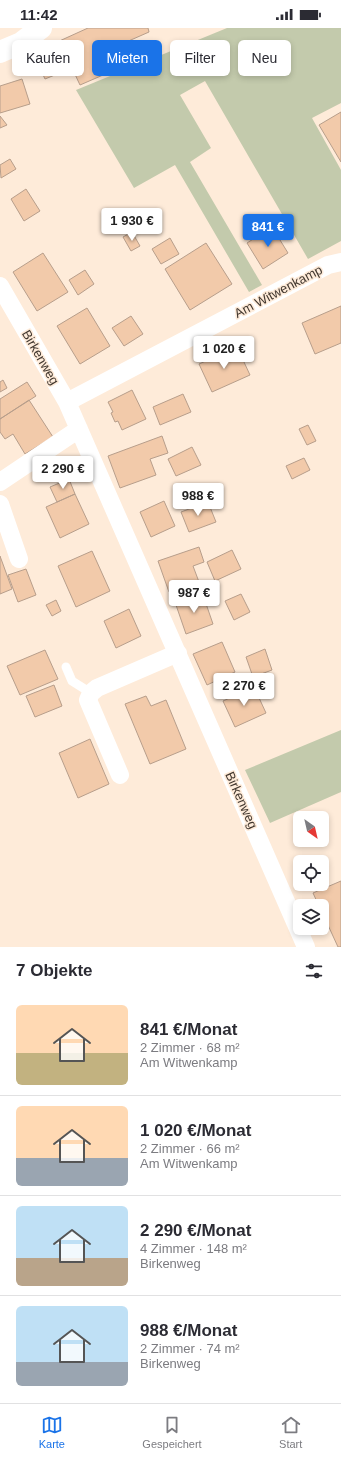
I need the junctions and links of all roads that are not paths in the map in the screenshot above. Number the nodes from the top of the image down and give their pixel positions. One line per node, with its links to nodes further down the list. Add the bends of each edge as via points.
1 (40, 28): 2 (street, via 21,44)
2 (0, 52)
3 (341, 262): 5 (street, Am Witwenkamp, via 328,265)
4 (0, 286): 5 (street, Birkenweg)
5 (68, 402): 6 (street, Birkenweg)
6 (80, 429): 7 (street); 10 (street, Birkenweg)
7 (0, 482)
8 (0, 504): 9 (street)
9 (19, 558)
10 (178, 653): 12 (street); 14 (street, Birkenweg)
11 (66, 667): 12 (lane, via 72,681)
12 (91, 692): 13 (street, via 88,700)
13 (120, 775)
14 (306, 947)

